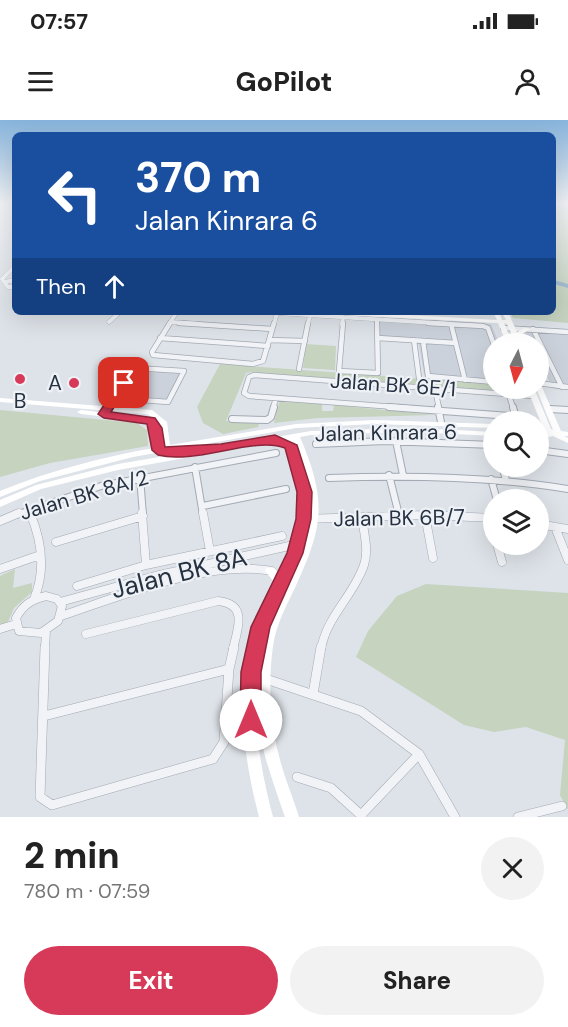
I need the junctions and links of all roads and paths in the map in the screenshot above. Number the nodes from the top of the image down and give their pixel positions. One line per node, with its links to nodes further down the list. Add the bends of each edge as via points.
1 (12, 269): 3 (street, via 2,278)
2 (12, 281): 3 (street)
3 (4, 282): 4 (street)
4 (12, 288)
5 (117, 315): 16 (street)
6 (175, 315): 17 (street)
7 (276, 315): 20 (street)
8 (310, 315): 12 (street); 31 (street)
9 (376, 315): 18 (main road)
10 (415, 315): 15 (main road)
11 (506, 315): 19 (main road)
12 (344, 317): 13 (street); 27 (street, via 339,371 376,374)
13 (377, 320): 18 (street); 27 (street)
14 (500, 320): 15 (main road); 15 (main road); 19 (main road)
15 (490, 321): 18 (main road)
16 (109, 322)
17 (171, 322): 20 (street); 26 (street)
18 (454, 322): 23 (street, via 488,328); 32 (street)
19 (510, 325): 21 (street); 24 (main road)
20 (272, 329): 28 (street)
21 (530, 329): 22 (street); 25 (main road); 39 (street)
22 (568, 332)
23 (490, 333)
24 (514, 333)
25 (521, 333)
26 (160, 338): 33 (street); 33 (street, via 152,351 156,356 260,363)
27 (378, 338): 29 (street)
28 (269, 340): 31 (street); 33 (street)
29 (414, 340): 30 (street); 35 (street)
30 (423, 340): 32 (street); 36 (street, via 428,376)
31 (305, 341): 34 (street)
32 (456, 342): 36 (street)
33 (268, 346)
34 (299, 369)
35 (418, 378)
36 (465, 380): 37 (street)
37 (483, 381)
38 (549, 386): 39 (street)
39 (565, 387)
40 (435, 388): 41 (street, Jalan BK 6E/1); 43 (street, Jalan BK 6E/1, via 252,375 245,395); 51 (street)
41 (483, 392)
42 (114, 398): 42 (street, via 135,368 184,371 168,402); 50 (street)
43 (276, 398): 51 (street); 52 (street, via 267,420)
44 (510, 399): 51 (street, via 513,416)
45 (546, 399): 48 (street)
46 (0, 400): 50 (main road)
47 (0, 405): 50 (main road)
48 (550, 408): 49 (street); 55 (street)
49 (568, 410)
50 (106, 411): 63 (main road, via 151,420)
51 (439, 411): 54 (street)
52 (232, 419)
53 (358, 422): 54 (main road, Jalan Kinrara 6); 64 (main road, via 310,428); 68 (main road, Jalan Kinrara 6, via 312,424)
54 (441, 422): 56 (main road, Jalan Kinrara 6)
55 (555, 422): 59 (main road); 61 (street)
56 (483, 425)
57 (549, 430): 61 (main road)
58 (549, 432): 61 (main road)
59 (568, 432): 61 (main road)
60 (483, 433): 64 (main road, Jalan Kinrara 6, via 414,430 311,433)
61 (553, 433): 62 (main road); 67 (main road)
62 (549, 434)
63 (161, 439): 71 (main road); 72 (main road); 74 (main road)
64 (293, 439): 68 (main road); 68 (main road, Jalan Kinrara 6); 98 (main road)
65 (549, 439): 67 (main road)
66 (396, 441): 69 (street); 70 (street); 80 (street)
67 (568, 441)
68 (220, 444): 71 (main road, Jalan Kinrara 6); 72 (main road); 78 (main road, Jalan Kinrara 6)
69 (316, 444)
70 (483, 445)
71 (178, 446): 72 (main road, Jalan Kinrara 6)
72 (163, 450): 74 (main road, Jalan Kinrara 6); 78 (main road)
73 (549, 451): 76 (street)
74 (142, 452): 89 (main road, Jalan Kinrara 6, via 38,479)
75 (276, 453): 77 (street, Jalan BK 8A/2)
76 (568, 454)
77 (195, 467): 81 (street, Jalan BK 8A/2); 91 (street)
78 (84, 475): 90 (main road, Jalan Kinrara 6, via 39,487)
79 (389, 475): 80 (street); 83 (street); 95 (street)
80 (403, 475): 84 (street)
81 (140, 477): 92 (street, Jalan BK 8A/2, via 52,500); 94 (street)
82 (505, 477): 85 (street)
83 (328, 478)
84 (491, 479): 85 (street); 87 (street)
85 (506, 480): 88 (street)
86 (286, 489): 91 (street)
87 (494, 489)
88 (568, 489)
89 (0, 494)
90 (0, 504)
91 (203, 506): 106 (street)
92 (29, 510): 99 (street, Jalan BK 8A/2); 107 (street, via 40,535)
93 (425, 515): 95 (street, Jalan BK 6B/7); 97 (street, Jalan BK 6B/7); 109 (street)
94 (143, 516): 104 (street); 112 (street)
95 (399, 516): 96 (street, Jalan BK 6B/7)
96 (362, 518): 98 (street, Jalan BK 6B/7); 129 (street, via 364,564 324,632)
97 (483, 518)
98 (310, 519): 105 (main road); 114 (main road, via 312,542)
99 (0, 522)
100 (549, 526): 101 (street)
101 (555, 527): 102 (street); 110 (street)
102 (568, 529)
103 (282, 536): 106 (street)
104 (56, 542)
105 (298, 544): 116 (main road); 121 (street, Jalan BK 8A)
106 (210, 551): 112 (street)
107 (40, 555): 113 (street); 117 (street)
108 (500, 555): 111 (street)
109 (433, 558)
110 (568, 560)
111 (502, 562)
112 (146, 565): 118 (street)
113 (0, 569)
114 (299, 570): 116 (main road); 128 (main road, via 276,614 267,646)
115 (270, 571): 116 (main road); 122 (street, Jalan BK 8A, via 236,567 146,588)
116 (283, 578): 135 (main road, via 260,627 251,672 251,744)
117 (41, 585): 119 (street); 120 (street)
118 (77, 586)
119 (52, 597): 120 (street); 121 (street)
120 (34, 599): 123 (street, via 22,608)
121 (60, 602): 122 (street)
122 (61, 616): 125 (street)
123 (16, 624): 124 (street); 125 (street, via 26,635)
124 (0, 629)
125 (46, 631): 130 (street)
126 (86, 634): 127 (street, via 218,601 228,602 240,619)
127 (228, 669): 130 (street); 130 (street, via 224,742 213,759 52,805 40,797)
128 (266, 679): 129 (street); 136 (main road, via 270,747)
129 (313, 694): 131 (street, via 361,711)
130 (44, 716)
131 (419, 754): 134 (street); 137 (street)
132 (297, 777): 134 (street, via 331,788)
133 (562, 806): 138 (street)
134 (362, 816)
135 (266, 817)
136 (292, 817)
137 (455, 817)
138 (518, 817)

